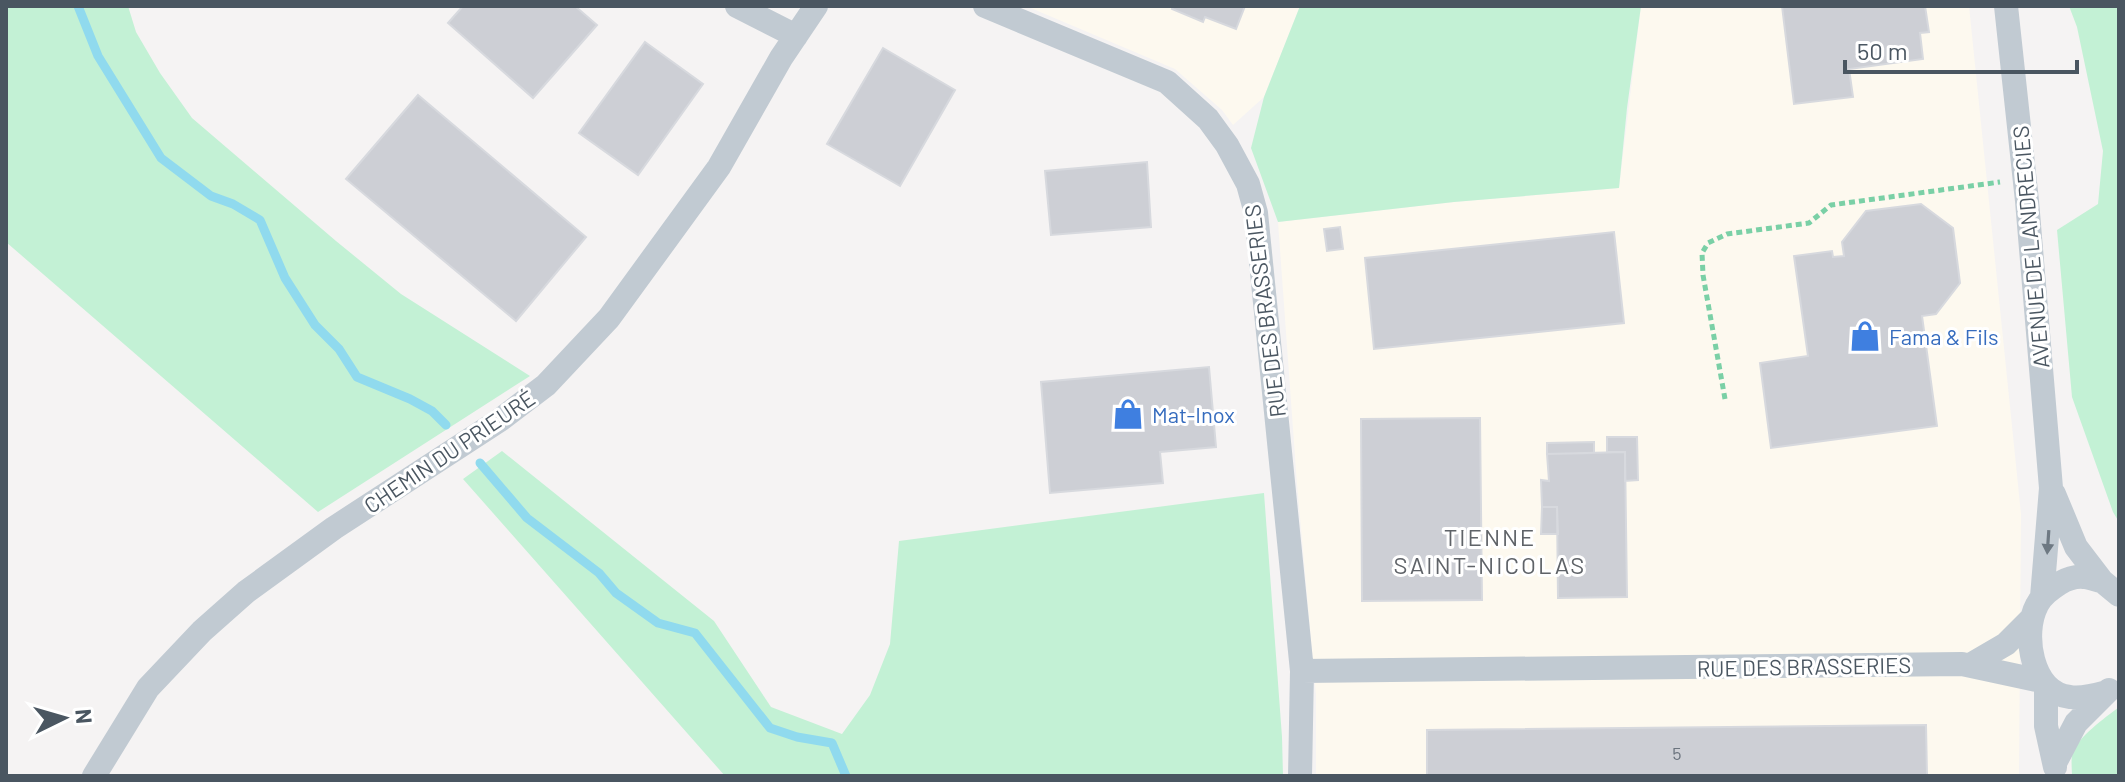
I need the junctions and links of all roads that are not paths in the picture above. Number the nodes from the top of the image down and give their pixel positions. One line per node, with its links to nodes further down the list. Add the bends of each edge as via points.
1 (737, 6): 5 (street)
2 (816, 6): 5 (street, CHEMIN DU PRIEURÉ)
3 (985, 6): 10 (street, RUE DES BRASSERIES, via 1167,82 1208,119 1248,184 1256,213)
4 (2006, 6): 6 (street, AVENUE DE LANDRECIES)
5 (796, 36): 14 (street, CHEMIN DU PRIEURÉ, via 719,167 609,318 546,385 246,592 148,688)
6 (2051, 488): 7 (street, AVENUE DE LANDRECIES, via 2076,547); 8 (street, AVENUE DE LANDRECIES, one-way to 8)
7 (2110, 588): 8 (street, AVENUE DE LANDRECIES, via 2083,576 2069,578)
8 (2037, 607): 9 (street, RUE DES BRASSERIES, via 2006,644); 11 (street, AVENUE DE LANDRECIES, via 2031,633 2035,669)
9 (1970, 665): 10 (street, RUE DES BRASSERIES); 11 (street, RUE DES BRASSERIES)
10 (1302, 671): 15 (street, RUE DES BRASSERIES)
11 (2043, 684): 12 (street, AVENUE DE LANDRECIES, via 2070,697); 13 (street, AVENUE DE LANDRECIES)
12 (2113, 686): 13 (street, AVENUE DE LANDRECIES, via 2076,723)
13 (2055, 770)
14 (94, 776)
15 (1300, 776)

